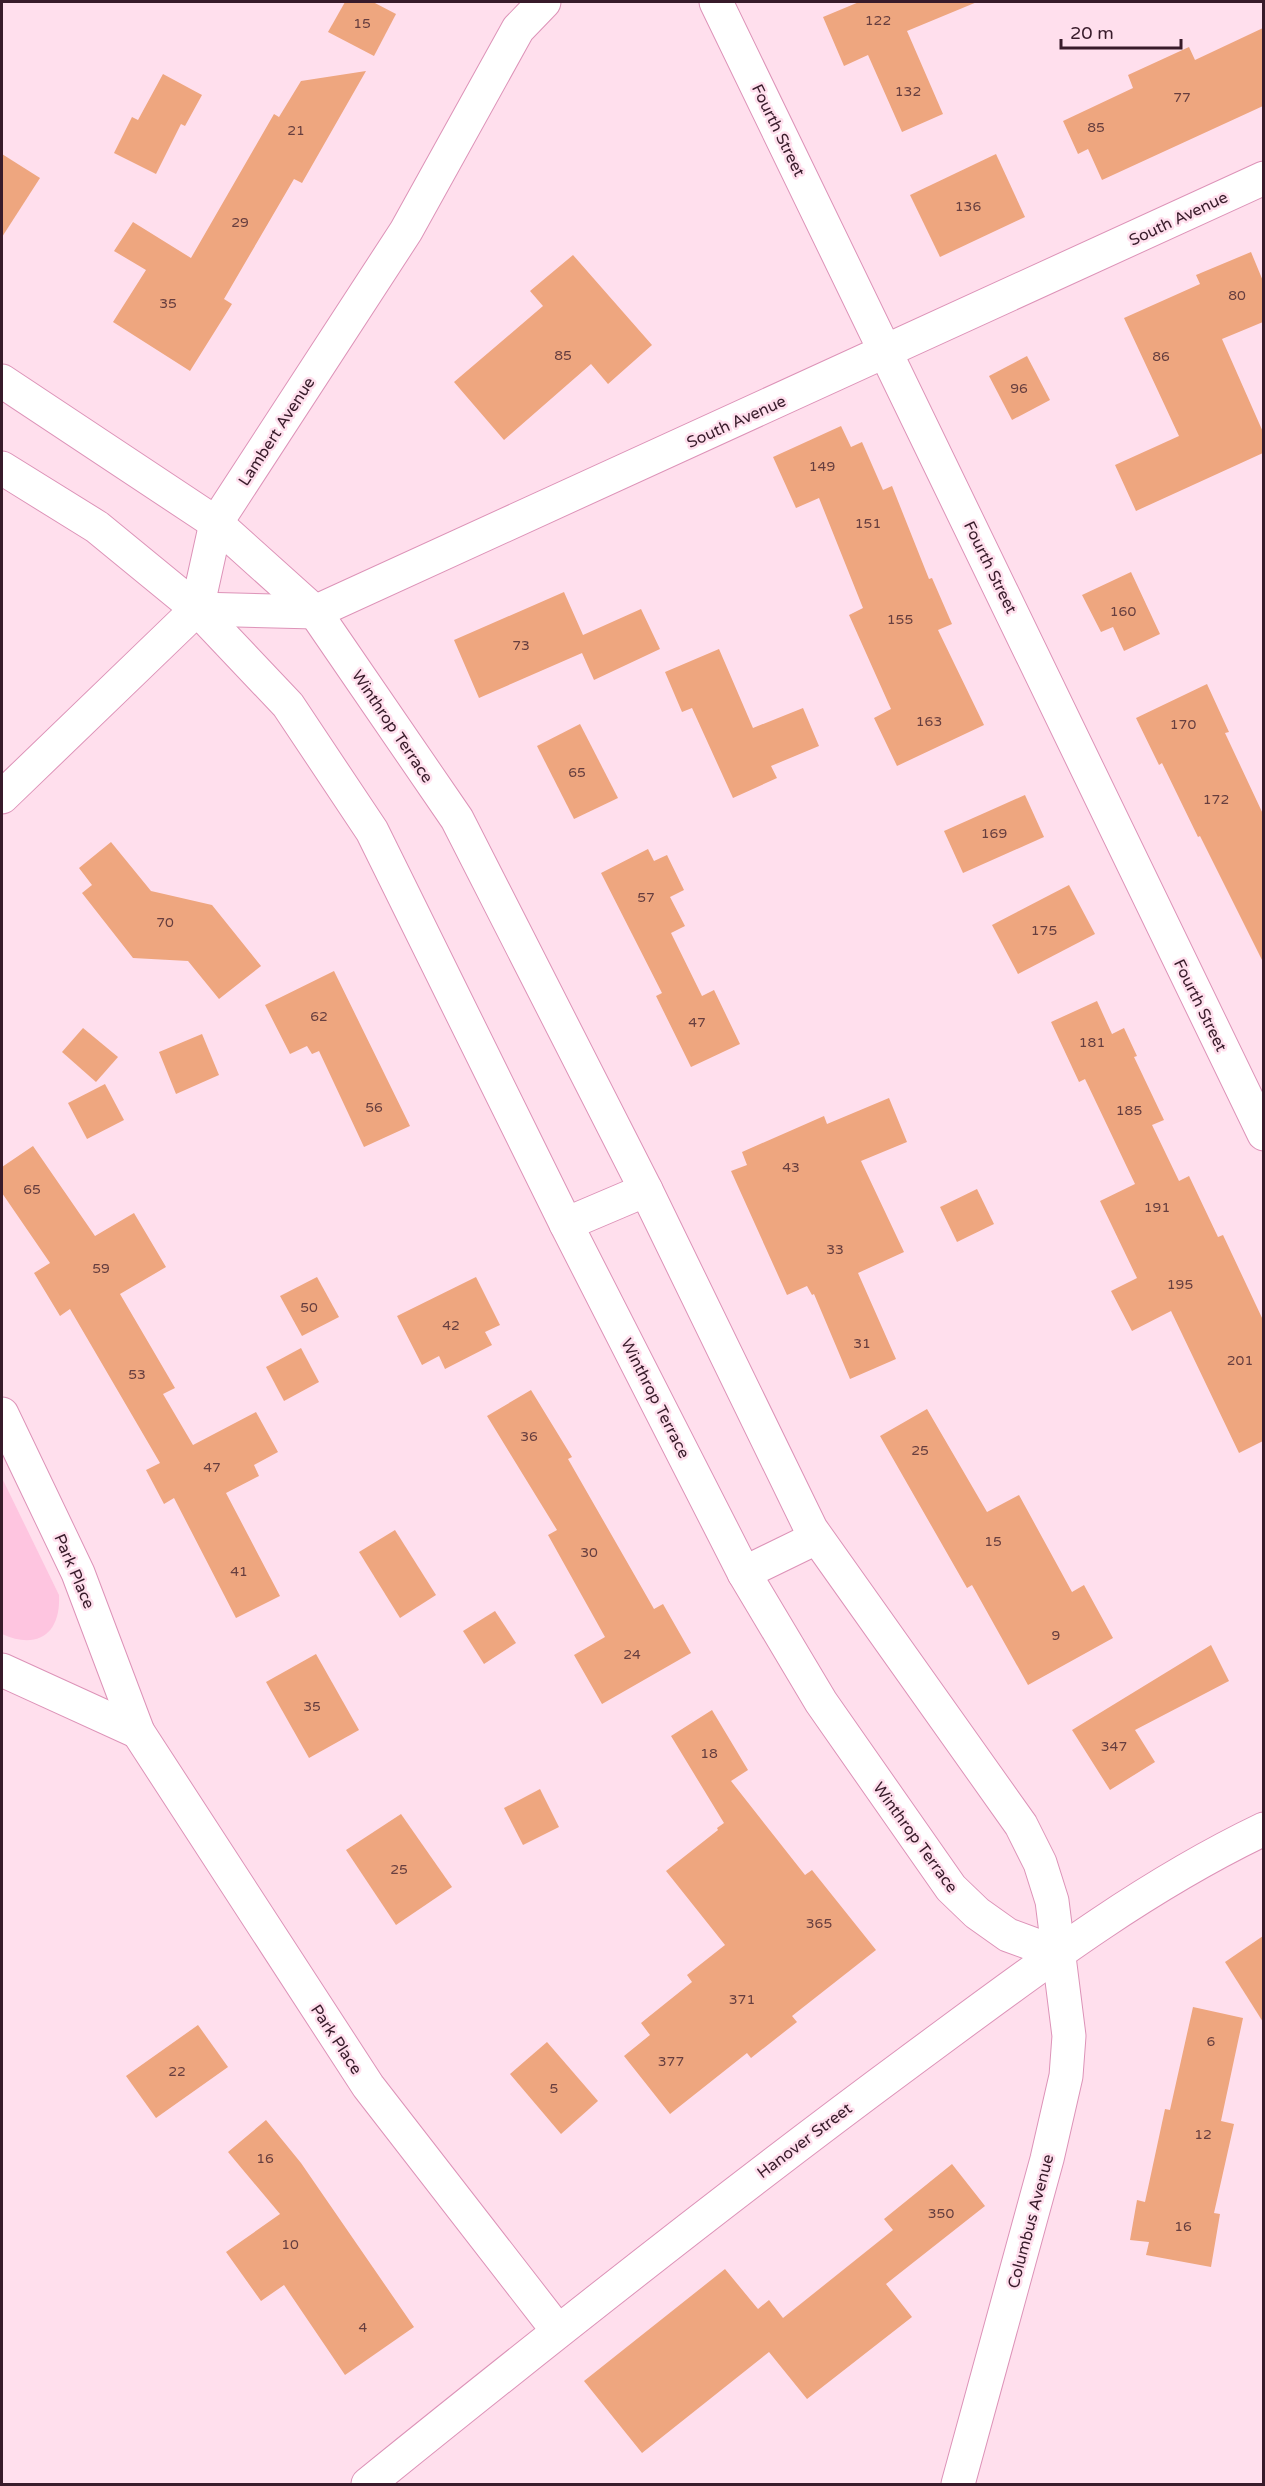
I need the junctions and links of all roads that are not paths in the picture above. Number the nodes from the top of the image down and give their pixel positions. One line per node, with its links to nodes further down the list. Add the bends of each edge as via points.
1 (543, 2): 3 (street, Lambert Avenue)
2 (716, 2): 5 (street, Fourth Street)
3 (524, 15): 8 (street, Lambert Avenue, via 406,231)
4 (1263, 178): 5 (street, South Avenue)
5 (888, 352): 10 (street, South Avenue); 12 (street, Fourth Street)
6 (2, 381): 8 (street, Winthrop Terrace)
7 (2, 468): 9 (street, Winthrop Terrace, via 97,527)
8 (216, 523): 9 (street, Lambert Avenue); 10 (street, Winthrop Terrace)
9 (197, 609): 10 (street, South Avenue); 11 (street); 14 (street, Winthrop Terrace, via 288,705 372,831)
10 (315, 612): 13 (street, Winthrop Terrace, via 457,819)
11 (2, 797)
12 (1263, 1134)
13 (646, 1190): 14 (street); 16 (street, Winthrop Terrace)
14 (566, 1224): 17 (street, Winthrop Terrace)
15 (2, 1414): 19 (street, Park Place, via 78,1573)
16 (816, 1538): 17 (street); 21 (street, Winthrop Terrace, via 1021,1825 1040,1863 1052,1901)
17 (744, 1573): 21 (street, Winthrop Terrace, via 821,1702 951,1888 1008,1935)
18 (2, 1670): 19 (street)
19 (138, 1732): 22 (street, Park Place, via 368,2086)
20 (1263, 1829): 21 (street, Hanover Street, via 1209,1855)
21 (1057, 1953): 22 (street, Hanover Street, via 812,2134); 23 (street, Columbus Avenue, via 1069,2036 1066,2076)
22 (558, 2331): 24 (street, Hanover Street)
23 (961, 2472)
24 (368, 2484)

